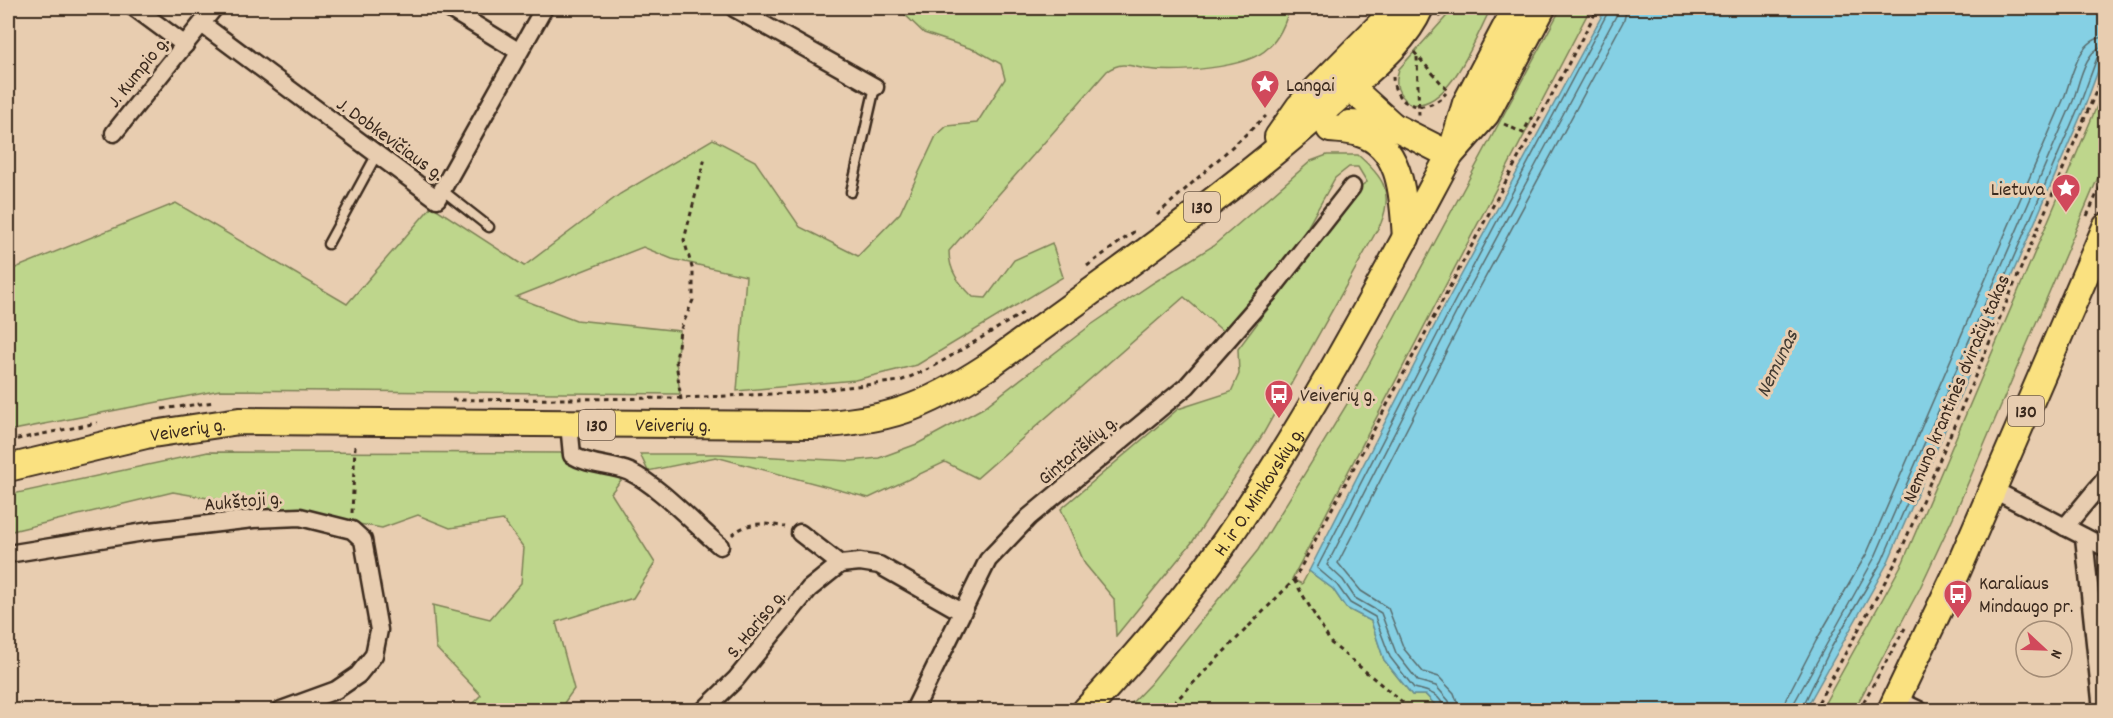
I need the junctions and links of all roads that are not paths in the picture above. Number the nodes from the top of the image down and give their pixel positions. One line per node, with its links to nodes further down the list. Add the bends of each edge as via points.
1 (135, 8): 11 (street)
2 (214, 8): 10 (street, J. Kumpio g.)
3 (447, 8): 12 (street)
4 (544, 8): 12 (street, J. Dobkevičiaus g.)
5 (734, 8): 13 (street)
6 (1397, 8): 15 (main road, Veiverių g. / 130)
7 (1516, 8): 20 (main road, H. ir O. Minkovskių g., via 1466,103)
8 (1542, 8): 20 (main road, H. ir O. Minkovskių g., via 1486,114)
9 (1426, 16): 14 (main road, Veiverių g. / 130)
10 (202, 24): 11 (street, J. Kumpio g.); 19 (street, J. Dobkevičiaus g.)
11 (185, 45): 18 (street, J. Kumpio g.)
12 (518, 51): 23 (street, J. Dobkevičiaus g.)
13 (875, 87): 24 (lane)
14 (1350, 87): 15 (main road); 16 (main road); 21 (main road, Veiverių g. / 130)
15 (1299, 107): 21 (main road, Veiverių g. / 130)
16 (1393, 126): 17 (main road, via 1361,123); 20 (main road)
17 (1330, 129): 21 (main road); 27 (main road, via 1371,138 1394,164 1402,185)
18 (114, 133)
19 (377, 154): 23 (street, J. Dobkevičiaus g., via 437,199); 28 (lane)
20 (1450, 156): 27 (main road, H. ir O. Minkovskių g.)
21 (1263, 160): 29 (main road, Veiverių g. / 130, via 987,367 921,405 851,423)
22 (1352, 187): 40 (street, Gintariškių g., via 1272,289 1186,386 1005,541 988,560)
23 (442, 190): 26 (lane)
24 (851, 192)
25 (2096, 222): 32 (main road, 130)
26 (489, 227)
27 (1406, 238): 45 (main road, H. ir O. Minkovskių g., via 1277,462 1226,540 1174,610)
28 (328, 244)
29 (569, 424): 30 (main road, Veiverių g. / 130, via 239,421 146,435); 36 (street, via 572,455 630,472)
30 (8, 468)
31 (2106, 478): 33 (street)
32 (1992, 489): 33 (street); 41 (main road, 130)
33 (2065, 527): 35 (street)
34 (800, 533): 39 (street)
35 (2084, 537): 37 (street); 47 (street)
36 (720, 546)
37 (2106, 548)
38 (8, 554): 42 (street, Aukštoji g., via 253,519 300,517 352,530 363,540 379,630 375,655 358,675 336,690)
39 (840, 564): 40 (street, via 879,565); 43 (street, S. Hariso g., via 809,590 736,679)
40 (962, 612): 44 (street)
41 (1894, 705): 46 (street)
42 (281, 711)
43 (704, 711)
44 (914, 711)
45 (1086, 711)
46 (1919, 711)
47 (2102, 711)

